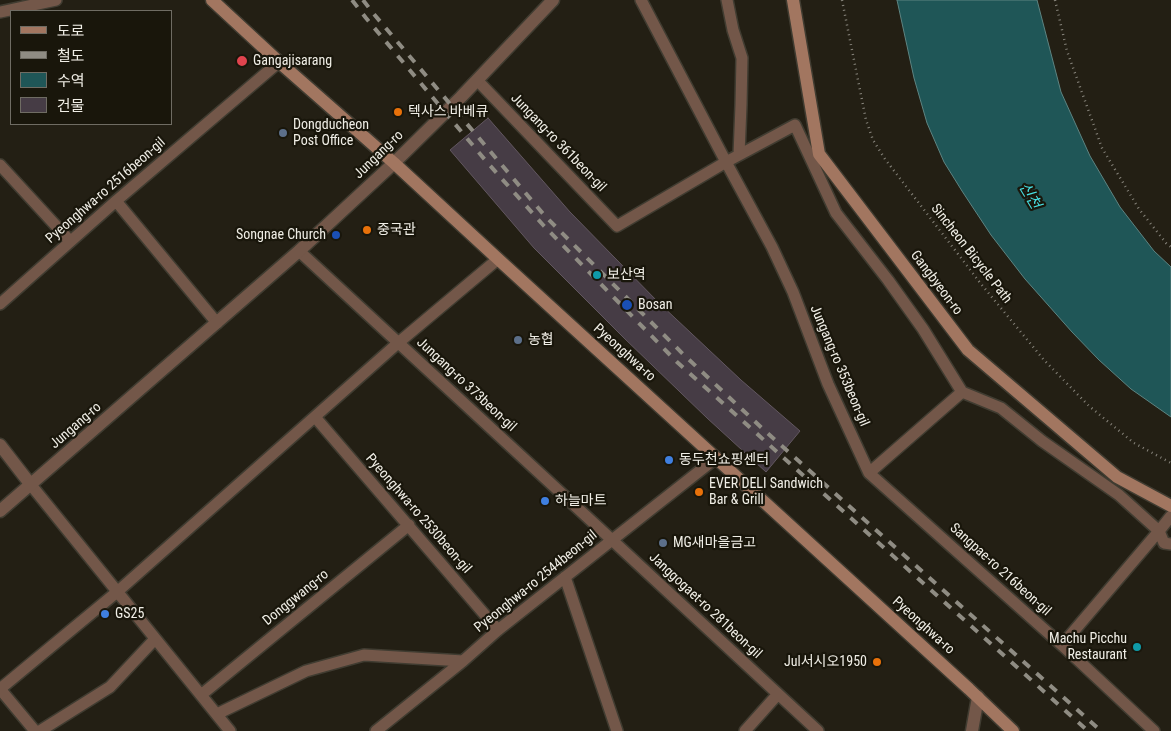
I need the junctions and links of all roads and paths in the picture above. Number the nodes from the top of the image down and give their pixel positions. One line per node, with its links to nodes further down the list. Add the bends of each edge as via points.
1 (56, 0): 9 (street)
2 (212, 0): 10 (main road, Pyeonghwa-ro)
3 (553, 0): 11 (street, Jungang-ro)
4 (641, 0): 13 (street, Jungang-ro 353beon-gil)
5 (727, 0): 12 (street, via 742,58)
6 (793, 0): 31 (main road, Gangbyeon-ro, via 820,154 825,162 968,350 1117,477)
7 (842, 0): 28 (path, Sincheon Bicycle Path, via 866,120 885,160 1044,360 1089,406 1134,442)
8 (1055, 0): 18 (path, via 1067,50 1102,148 1139,209)
9 (0, 12)
10 (279, 62): 14 (main road, Pyeonghwa-ro); 16 (street, Pyeonghwa-ro 2516beon-gil)
11 (477, 80): 13 (street, Jungang-ro 361beon-gil, via 617,226); 14 (street, Jungang-ro)
12 (738, 155): 13 (street); 24 (street, via 795,125 836,213 923,329)
13 (726, 162): 29 (street, Jungang-ro 353beon-gil, via 793,292 828,384)
14 (394, 163): 19 (street, Jungang-ro); 20 (main road, Pyeonghwa-ro)
15 (0, 164): 17 (street)
16 (116, 201): 17 (street, Pyeonghwa-ro 2516beon-gil); 22 (street)
17 (70, 241): 21 (street, Pyeonghwa-ro 2516beon-gil)
18 (1171, 248)
19 (299, 251): 22 (street, Jungang-ro); 23 (street, Jungang-ro 373beon-gil)
20 (498, 259): 23 (street); 27 (main road, Pyeonghwa-ro)
21 (0, 304)
22 (217, 323): 30 (street, Jungang-ro)
23 (398, 343): 25 (street); 36 (street, Jungang-ro 373beon-gil)
24 (962, 392): 29 (street); 35 (street, via 1001,408 1120,495)
25 (315, 417): 34 (street, Pyeonghwa-ro 2530beon-gil); 39 (street)
26 (0, 445): 30 (street)
27 (716, 458): 36 (street, Pyeonghwa-ro 2544beon-gil); 47 (main road, Pyeonghwa-ro)
28 (1171, 463)
29 (869, 473): 42 (street, Sangpae-ro 216beon-gil)
30 (31, 485): 32 (street, Jungang-ro); 39 (street)
31 (1171, 506)
32 (0, 511)
33 (1171, 516): 35 (street)
34 (409, 525): 40 (street, Pyeonghwa-ro 2530beon-gil); 46 (street, Donggwang-ro)
35 (1159, 531): 37 (street, via 1164,543); 42 (street)
36 (612, 540): 38 (street, Pyeonghwa-ro 2544beon-gil); 45 (street, Janggogaet-ro 281beon-gil)
37 (1171, 544)
38 (565, 577): 40 (street, Pyeonghwa-ro 2544beon-gil); 53 (street)
39 (117, 592): 41 (street); 44 (street)
40 (498, 630): 43 (street, Pyeonghwa-ro 2544beon-gil)
41 (155, 639): 46 (street); 50 (street, via 110,687)
42 (1062, 645): 58 (street, Sangpae-ro 216beon-gil)
43 (463, 661): 48 (street, via 364,655 306,671); 52 (street, Pyeonghwa-ro 2544beon-gil)
44 (0, 689): 49 (street)
45 (778, 694): 54 (street); 55 (street, Janggogaet-ro 281beon-gil)
46 (202, 695): 48 (street)
47 (978, 697): 56 (street); 57 (main road, Pyeonghwa-ro)
48 (217, 714): 51 (street)
49 (35, 731)
50 (40, 731)
51 (230, 731)
52 (376, 731)
53 (618, 731)
54 (745, 731)
55 (818, 731)
56 (972, 731)
57 (1013, 731)
58 (1154, 731)

